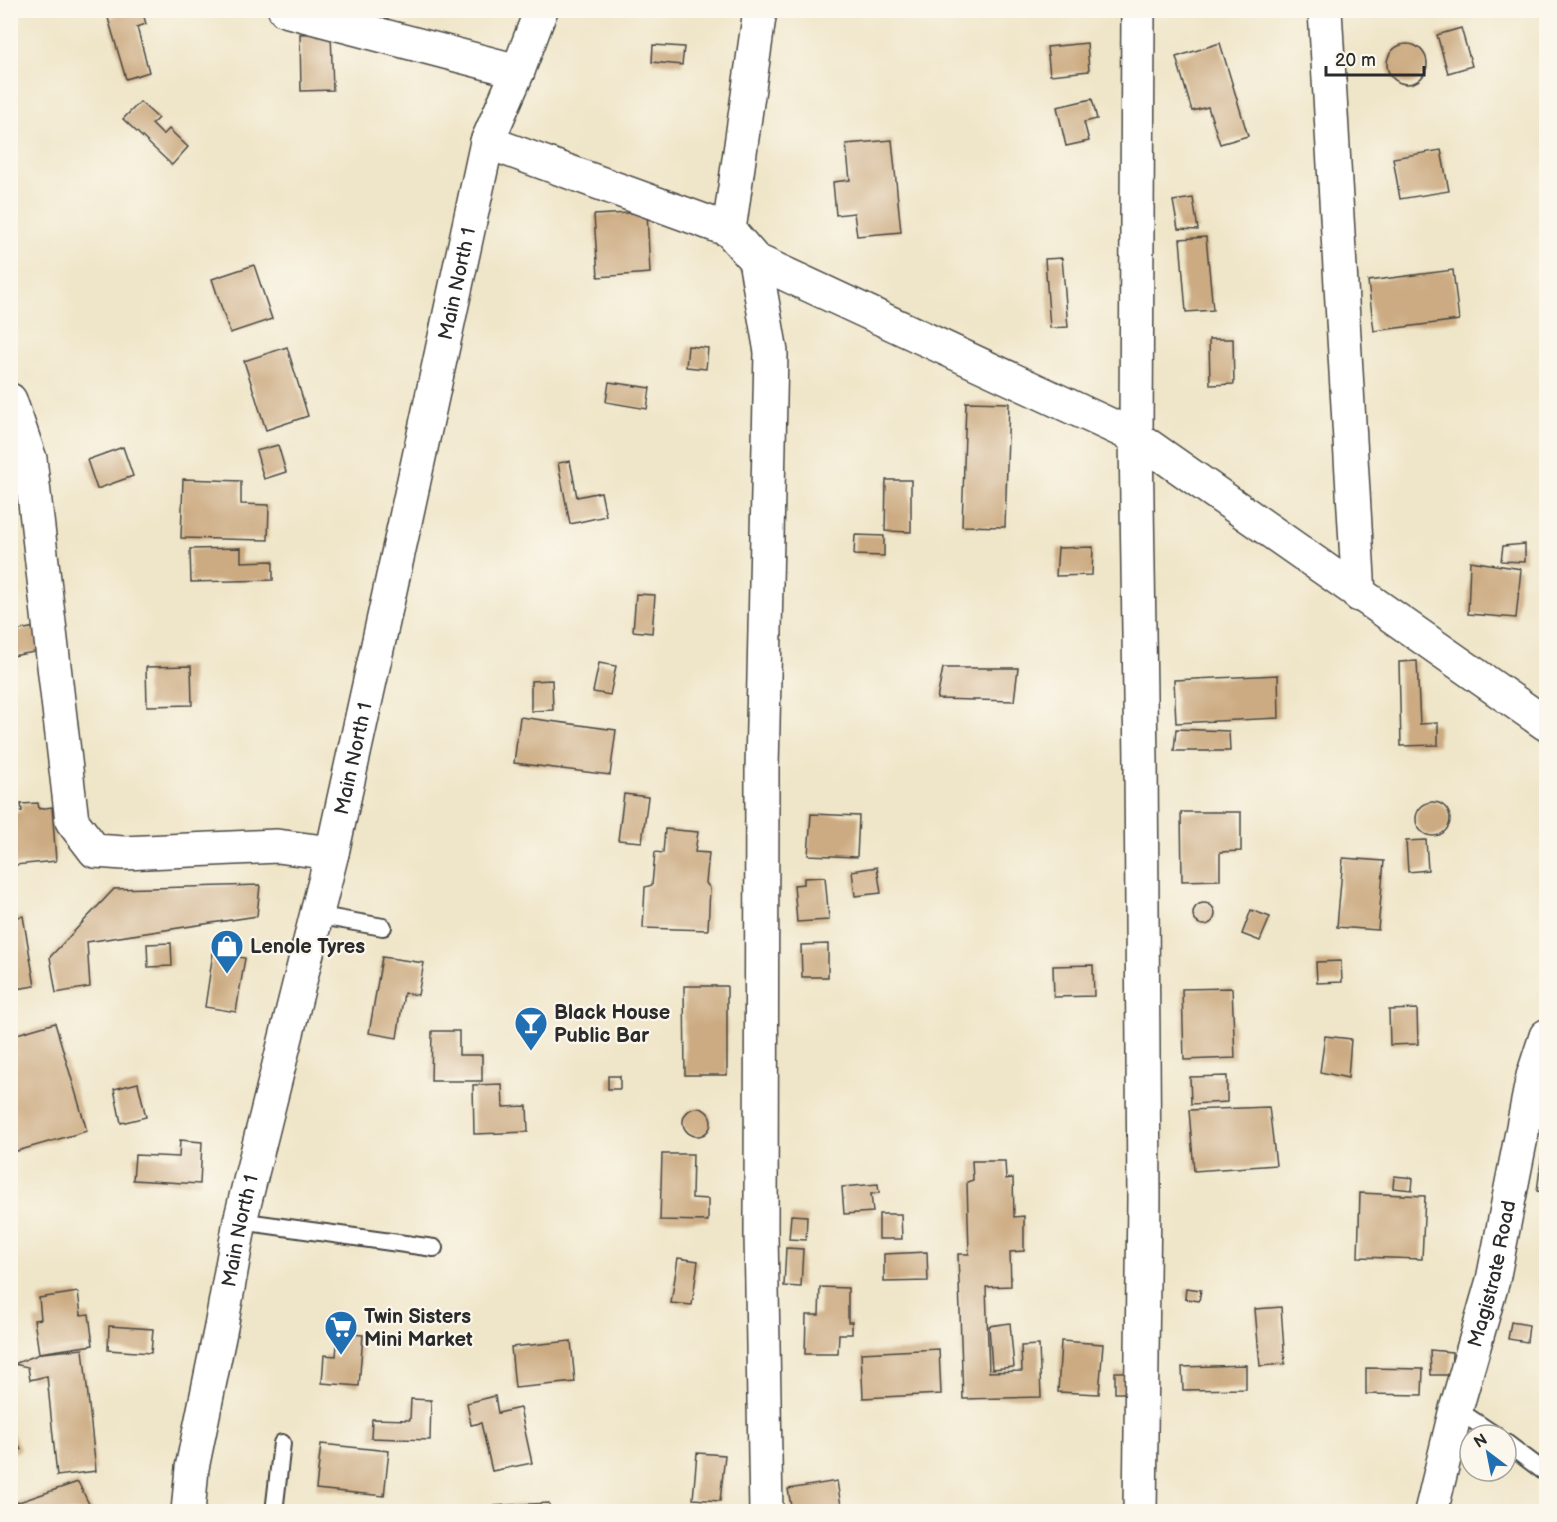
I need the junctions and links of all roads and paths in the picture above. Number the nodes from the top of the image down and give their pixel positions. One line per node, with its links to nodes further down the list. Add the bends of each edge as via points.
1 (285, 10): 6 (street)
2 (541, 10): 6 (street, Main North 1)
3 (760, 10): 8 (street)
4 (1138, 10): 11 (street)
5 (1325, 10): 12 (street)
6 (518, 71): 7 (street, Main North 1)
7 (487, 142): 8 (street); 14 (street, Main North 1)
8 (729, 230): 9 (street)
9 (755, 260): 11 (street); 27 (street, via 771,352 762,769 761,1233)
10 (10, 400): 14 (street, via 30,459 72,820 95,851 278,846)
11 (1136, 437): 12 (street); 28 (street, via 1144,1175)
12 (1359, 595): 13 (street)
13 (1546, 724)
14 (332, 853): 15 (street, Main North 1)
15 (315, 915): 16 (lane); 18 (street, Main North 1)
16 (383, 927)
17 (1546, 1036): 20 (street, Magistrate Road, via 1533,1076 1493,1280)
18 (240, 1221): 19 (lane); 25 (street, Main North 1, via 192,1468)
19 (434, 1248)
20 (1456, 1408): 21 (lane); 29 (street, Magistrate Road)
21 (1478, 1423)
22 (282, 1443): 26 (lane)
23 (1518, 1452): 24 (lane)
24 (1546, 1473)
25 (188, 1512)
26 (274, 1512)
27 (766, 1512)
28 (1140, 1512)
29 (1431, 1512)

